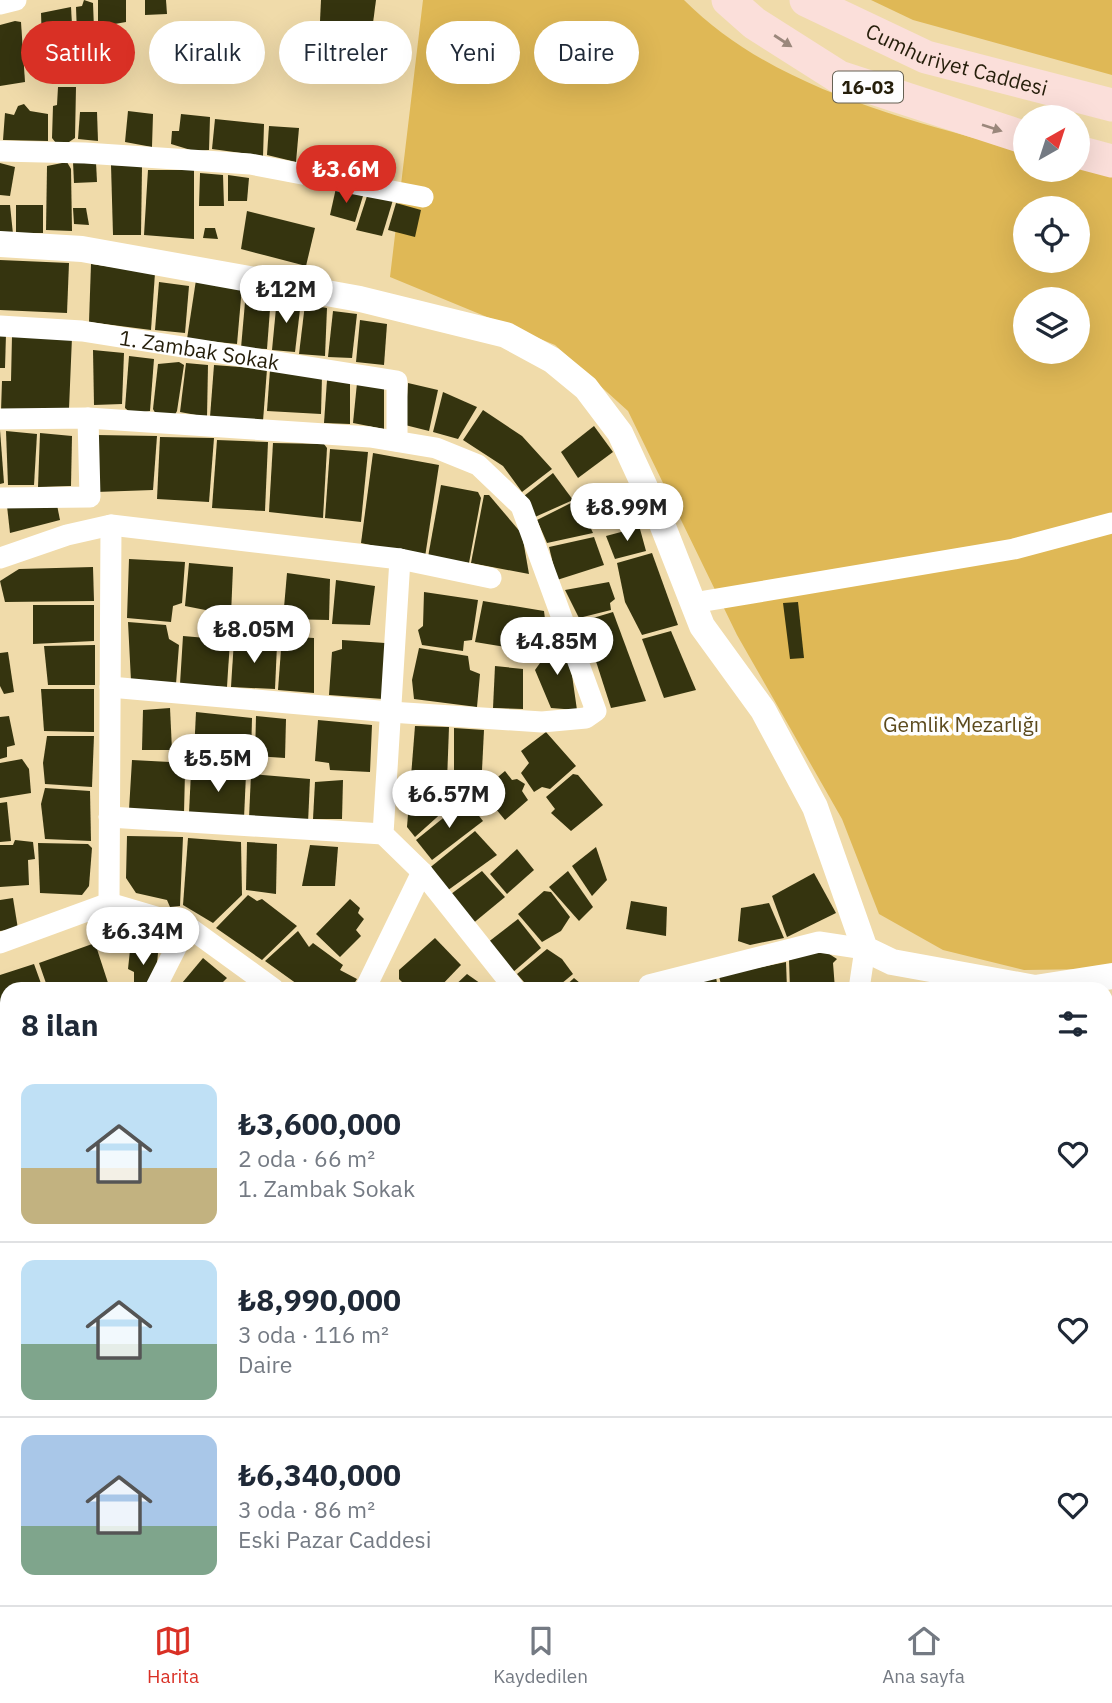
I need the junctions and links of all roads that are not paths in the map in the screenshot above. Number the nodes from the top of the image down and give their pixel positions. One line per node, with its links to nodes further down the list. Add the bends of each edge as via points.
1 (16, 0): 4 (street)
2 (729, 0): 6 (main road, 16-03, one-way to 6, via 754,23 839,77)
3 (806, 0): 5 (main road, Cumhuriyet Caddesi / 16-03, via 926,57)
4 (0, 4)
5 (1112, 105)
6 (1013, 134)
7 (0, 151): 10 (street, via 250,164)
8 (1090, 155): 9 (main road)
9 (1112, 161)
10 (423, 197)
11 (0, 244): 22 (street, via 82,249 334,295 506,335 552,360 586,388 620,433)
12 (0, 326): 15 (street, 1. Zambak Sokak, via 82,331 397,381)
13 (88, 418): 14 (street); 15 (street); 16 (street, via 90,497)
14 (0, 419)
15 (397, 441): 24 (street, via 436,448 478,465 521,506 596,711 586,719 542,722)
16 (0, 498)
17 (1112, 523): 22 (street, via 1014,549)
18 (111, 525): 19 (street); 20 (street); 23 (street)
19 (0, 558)
20 (400, 559): 21 (street); 24 (street)
21 (491, 578)
22 (693, 603): 31 (street, via 702,626 763,710 815,807)
23 (110, 687): 24 (street); 25 (street)
24 (390, 712): 26 (street)
25 (109, 817): 26 (street); 28 (street)
26 (383, 834): 27 (street)
27 (422, 872): 35 (street); 36 (street)
28 (109, 903): 29 (street); 30 (street)
29 (187, 926): 33 (street); 34 (street)
30 (0, 943)
31 (865, 949): 37 (street, via 819,942); 38 (street); 39 (street, via 892,962)
32 (1112, 976): 40 (street)
33 (159, 982)
34 (264, 982)
35 (368, 982)
36 (509, 982)
37 (661, 982)
38 (860, 982)
39 (1002, 982)
40 (1074, 982)

